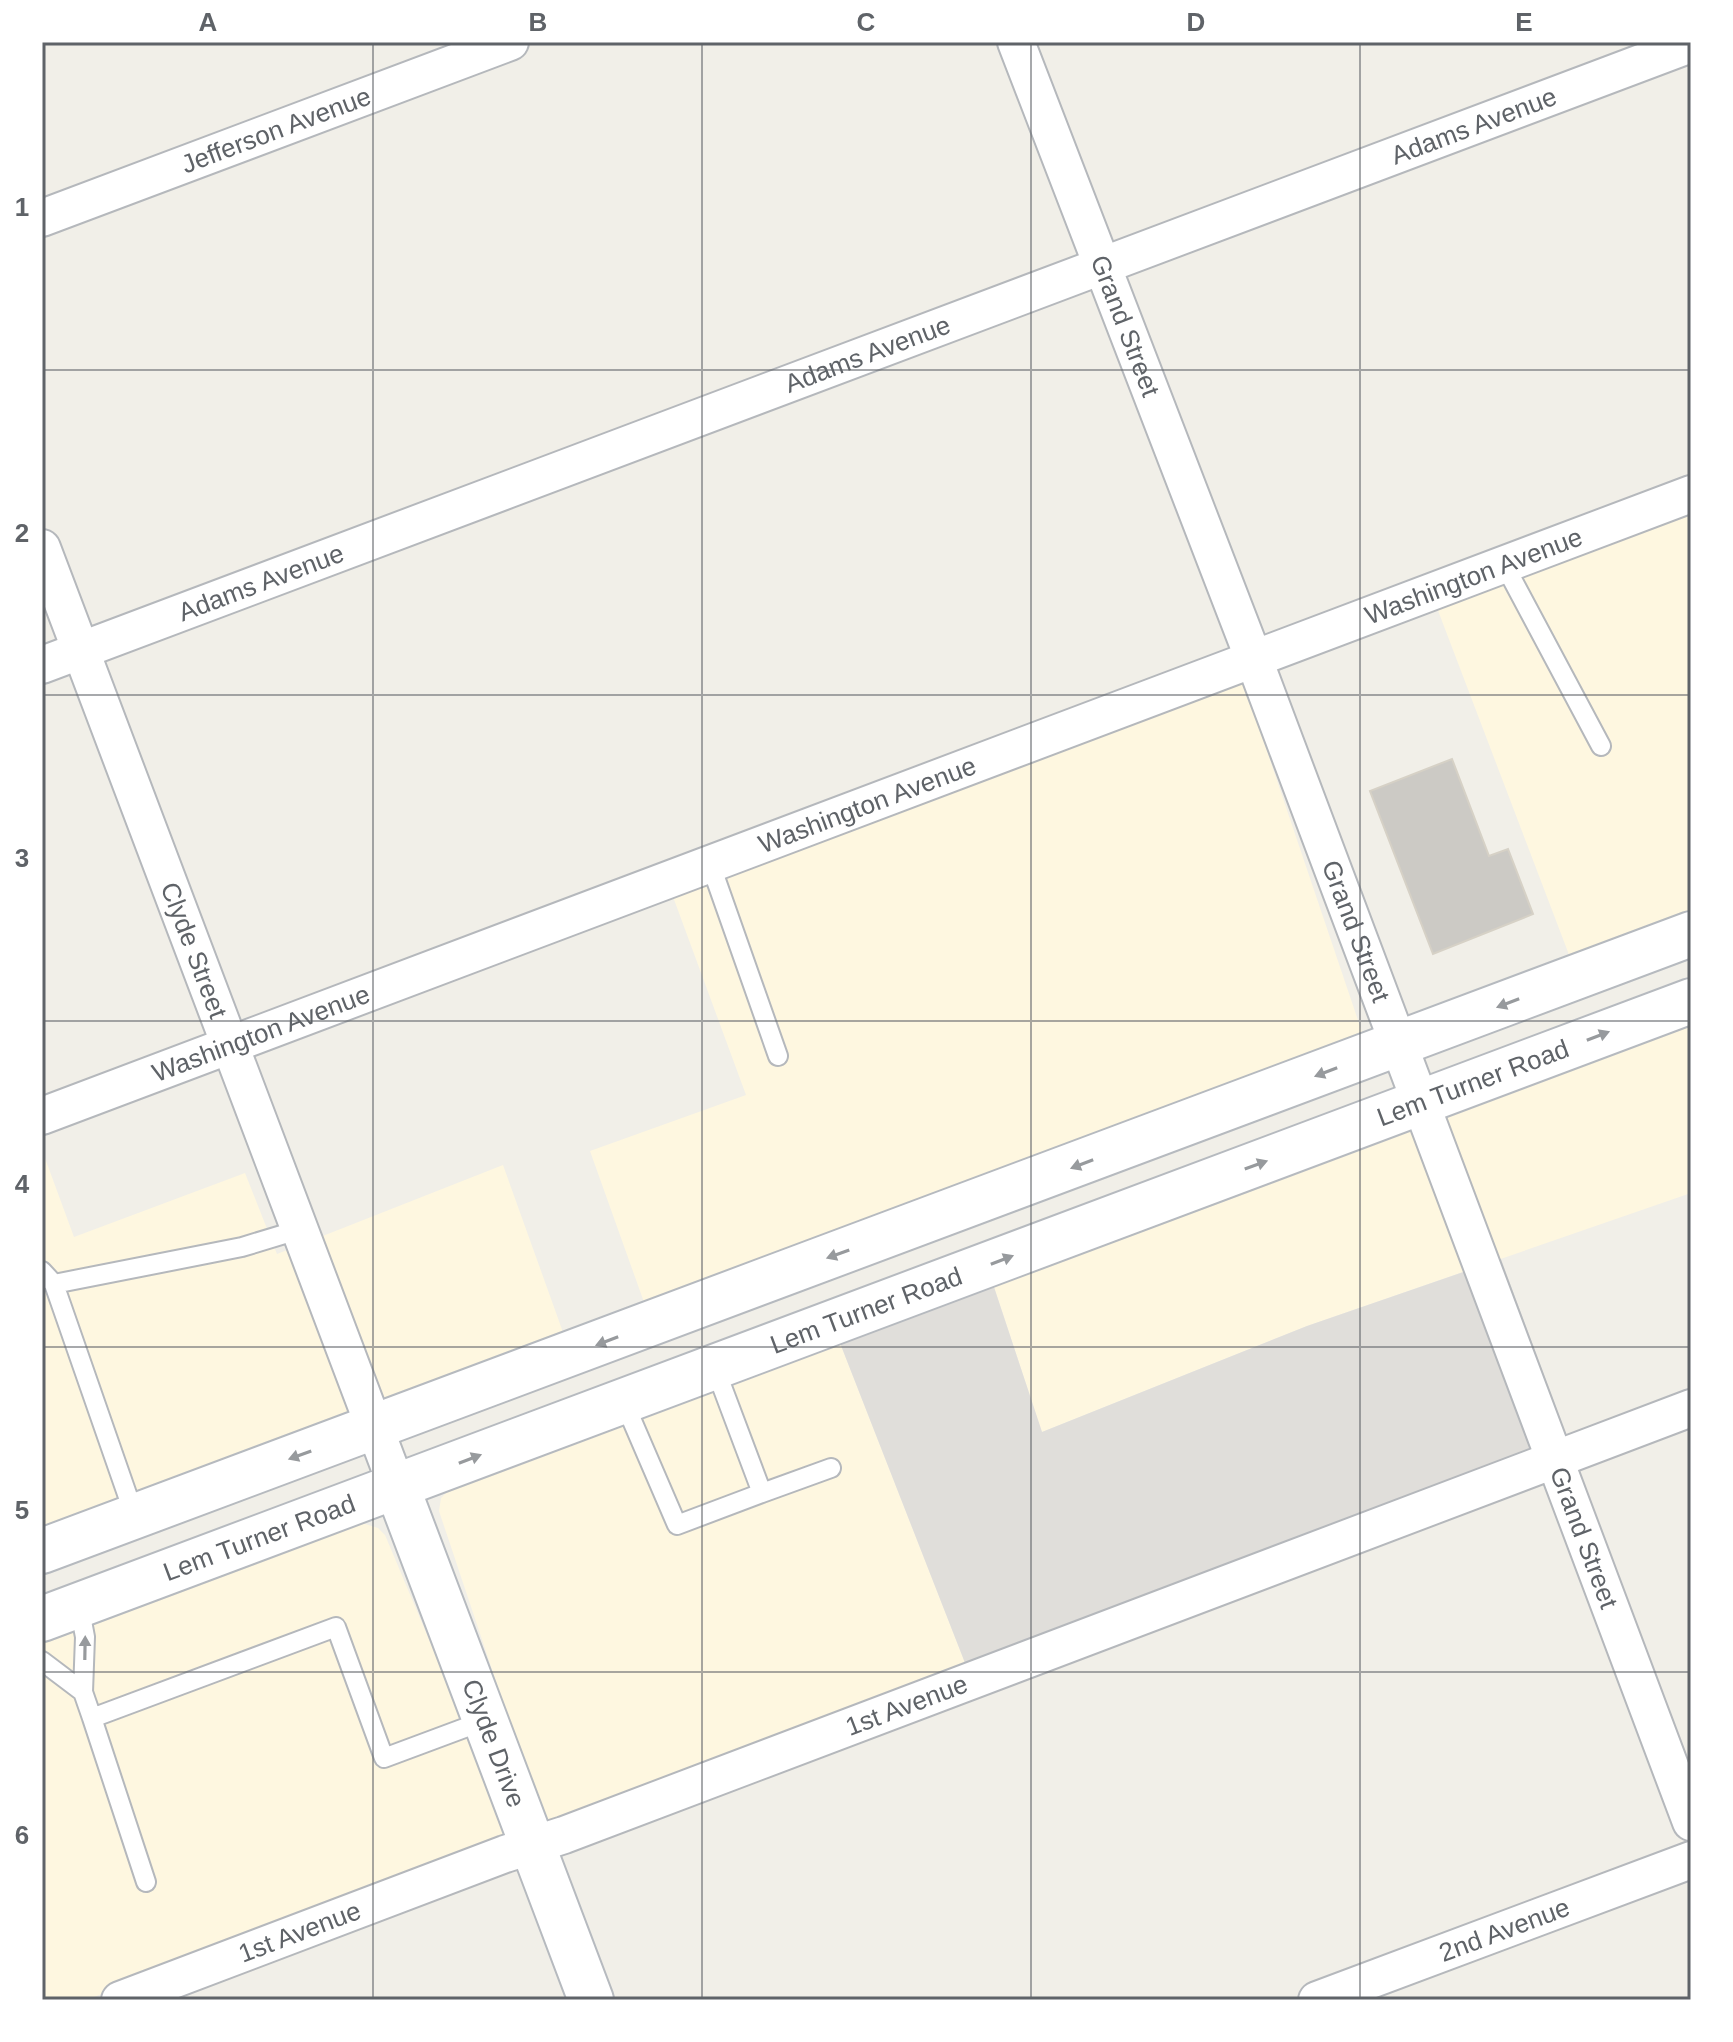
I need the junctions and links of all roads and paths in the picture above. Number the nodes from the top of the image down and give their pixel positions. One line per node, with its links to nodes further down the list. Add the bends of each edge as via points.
1 (510, 42): 4 (street, Jefferson Avenue)
2 (1016, 42): 5 (street, Grand Street)
3 (1691, 44): 5 (street, Adams Avenue)
4 (42, 218)
5 (1104, 266): 9 (street, Adams Avenue); 10 (street, Grand Street)
6 (1691, 494): 8 (street, Washington Avenue)
7 (42, 548): 9 (street, Clyde Street)
8 (1504, 564): 10 (street, Washington Avenue); 12 (lane)
9 (82, 650): 11 (street, Adams Avenue); 17 (street, Clyde Street)
10 (1253, 657): 13 (street, Washington Avenue); 16 (street, Grand Street)
11 (42, 665)
12 (1601, 746)
13 (710, 863): 17 (street, Washington Avenue); 18 (lane)
14 (1691, 934): 16 (main road, one-way to 16)
15 (1691, 1001): 19 (main road, Lem Turner Road, one-way to 15)
16 (1399, 1045): 19 (street, Grand Street); 26 (main road, one-way to 26)
17 (229, 1046): 20 (street, Washington Avenue); 21 (street, Clyde Street)
18 (778, 1056)
19 (1420, 1104): 23 (main road, Lem Turner Road, one-way to 19); 27 (street, Grand Street)
20 (42, 1116)
21 (298, 1230): 22 (lane, via 242,1247); 26 (street, Clyde Street)
22 (48, 1278): 31 (lane)
23 (715, 1368): 24 (main road, Lem Turner Road); 30 (lane)
24 (624, 1402): 29 (main road, Lem Turner Road, one-way to 24); 30 (lane, via 677,1525)
25 (1691, 1408): 27 (street, 1st Avenue)
26 (373, 1428): 29 (street, Clyde Street); 31 (main road, one-way to 31)
27 (1554, 1459): 38 (street, Grand Street); 39 (street, 1st Avenue)
28 (831, 1468): 30 (lane)
29 (397, 1487): 33 (main road, Lem Turner Road); 37 (main road, Clyde Drive)
30 (762, 1493)
31 (135, 1517): 32 (main road)
32 (42, 1551)
33 (60, 1612): 35 (lane, one-way to 33, via 85,1637)
34 (42, 1661): 35 (lane)
35 (83, 1692): 36 (lane)
36 (92, 1718): 37 (lane, via 336,1627 384,1758); 41 (lane)
37 (486, 1720): 39 (main road, Clyde Drive)
38 (1691, 1822)
39 (532, 1844): 42 (street, 1st Avenue); 43 (main road, Clyde Drive)
40 (1691, 1860): 44 (street, 2nd Avenue)
41 (146, 1882)
42 (120, 2000)
43 (591, 2000)
44 (1317, 2000)

